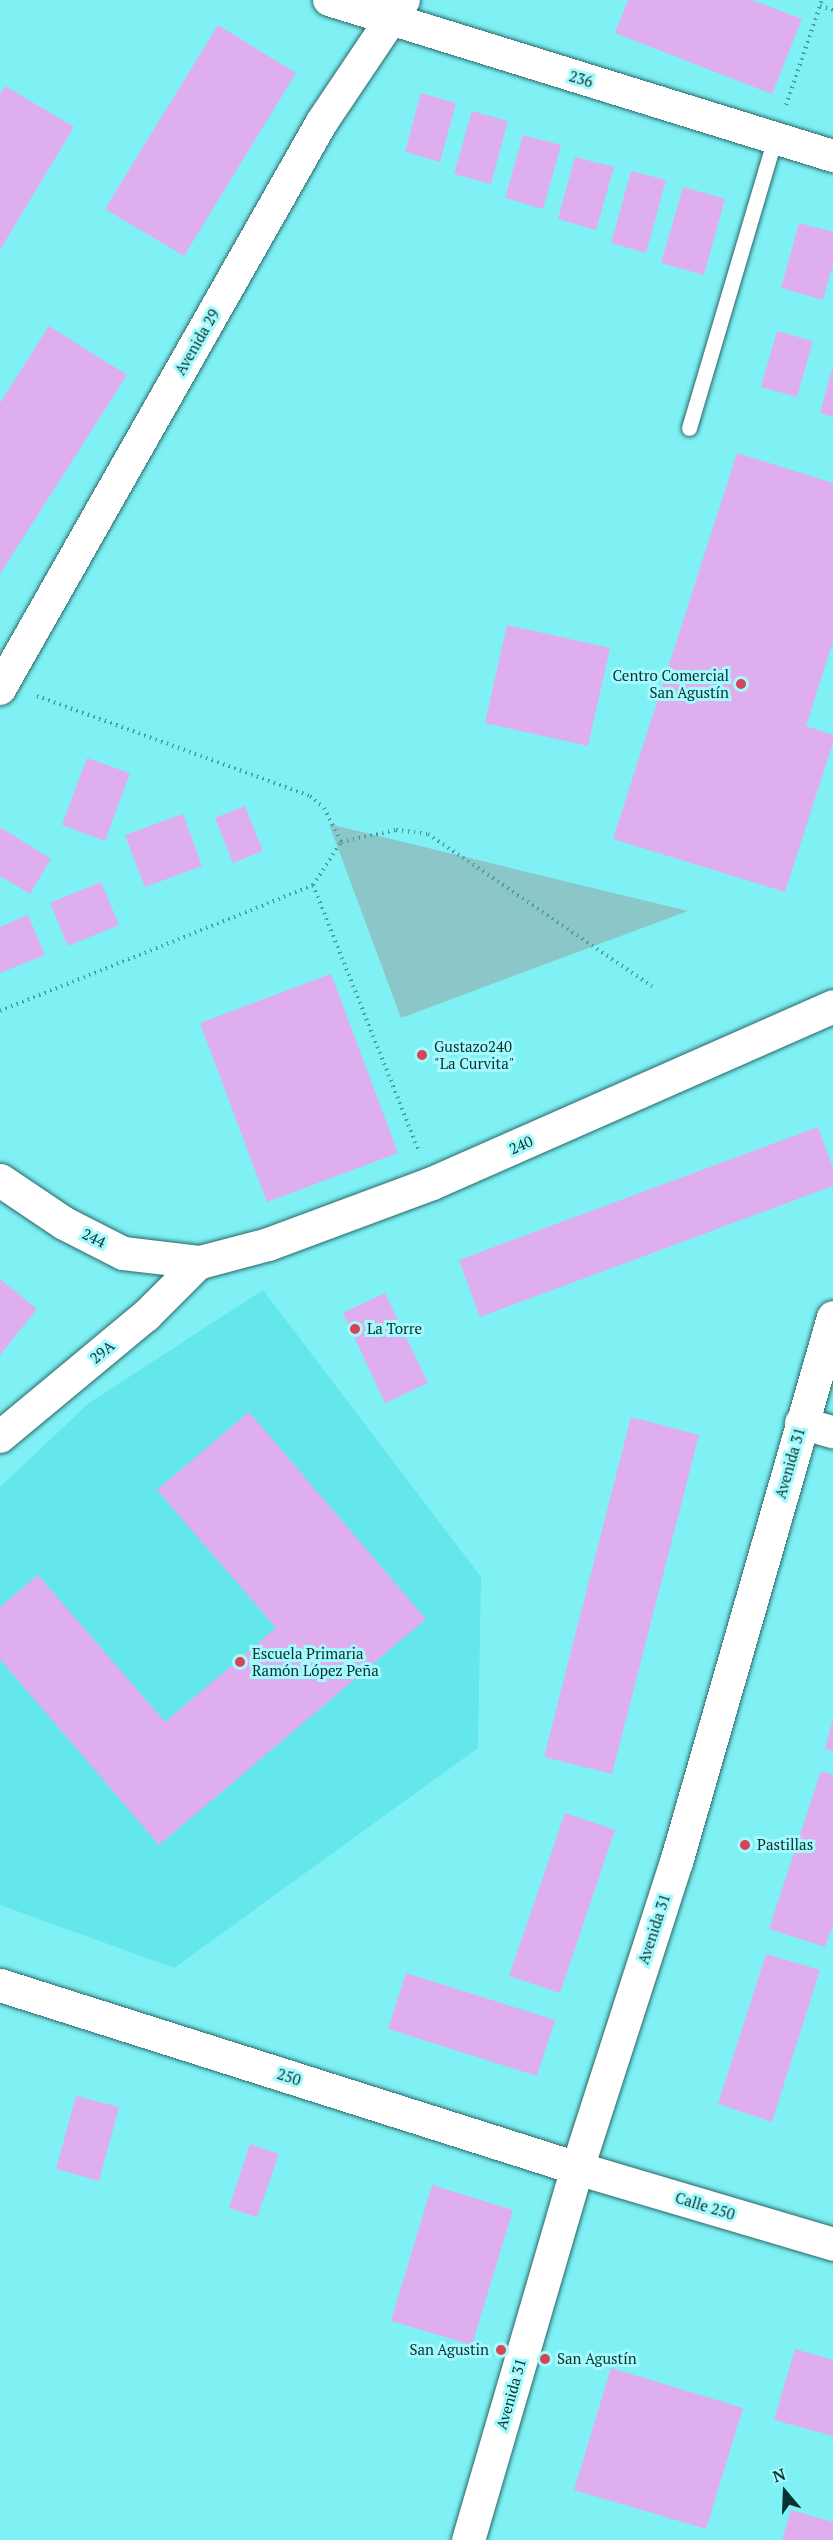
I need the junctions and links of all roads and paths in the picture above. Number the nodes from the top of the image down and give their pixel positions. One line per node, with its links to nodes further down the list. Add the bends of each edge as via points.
1 (329, 0): 5 (street, 236)
2 (822, 0): 3 (path)
3 (820, 6): 4 (path); 6 (path)
4 (833, 10)
5 (398, 11): 6 (street, 236); 9 (street, Avenida 29, via 322,122)
6 (775, 137): 7 (street, 236); 8 (lane)
7 (833, 156)
8 (688, 428)
9 (1, 687): 10 (path, via 310,796 324,808)
10 (340, 842): 11 (path); 12 (path, via 396,830 428,834)
11 (313, 885): 14 (path); 16 (path)
12 (652, 986)
13 (833, 1006): 16 (street, 240)
14 (0, 1011)
15 (0, 1180): 17 (street, 244, via 64,1224 123,1253)
16 (432, 1183): 17 (street, 240, via 268,1245)
17 (200, 1262): 21 (street, 29A, via 146,1316)
18 (833, 1317): 19 (street, Avenida 31)
19 (801, 1424): 20 (street); 23 (street, Avenida 31, via 675,1862)
20 (833, 1432)
21 (0, 1437)
22 (0, 1985): 23 (street, 250)
23 (577, 2168): 24 (street, Calle 250); 25 (street, Avenida 31)
24 (833, 2244)
25 (476, 2538)

